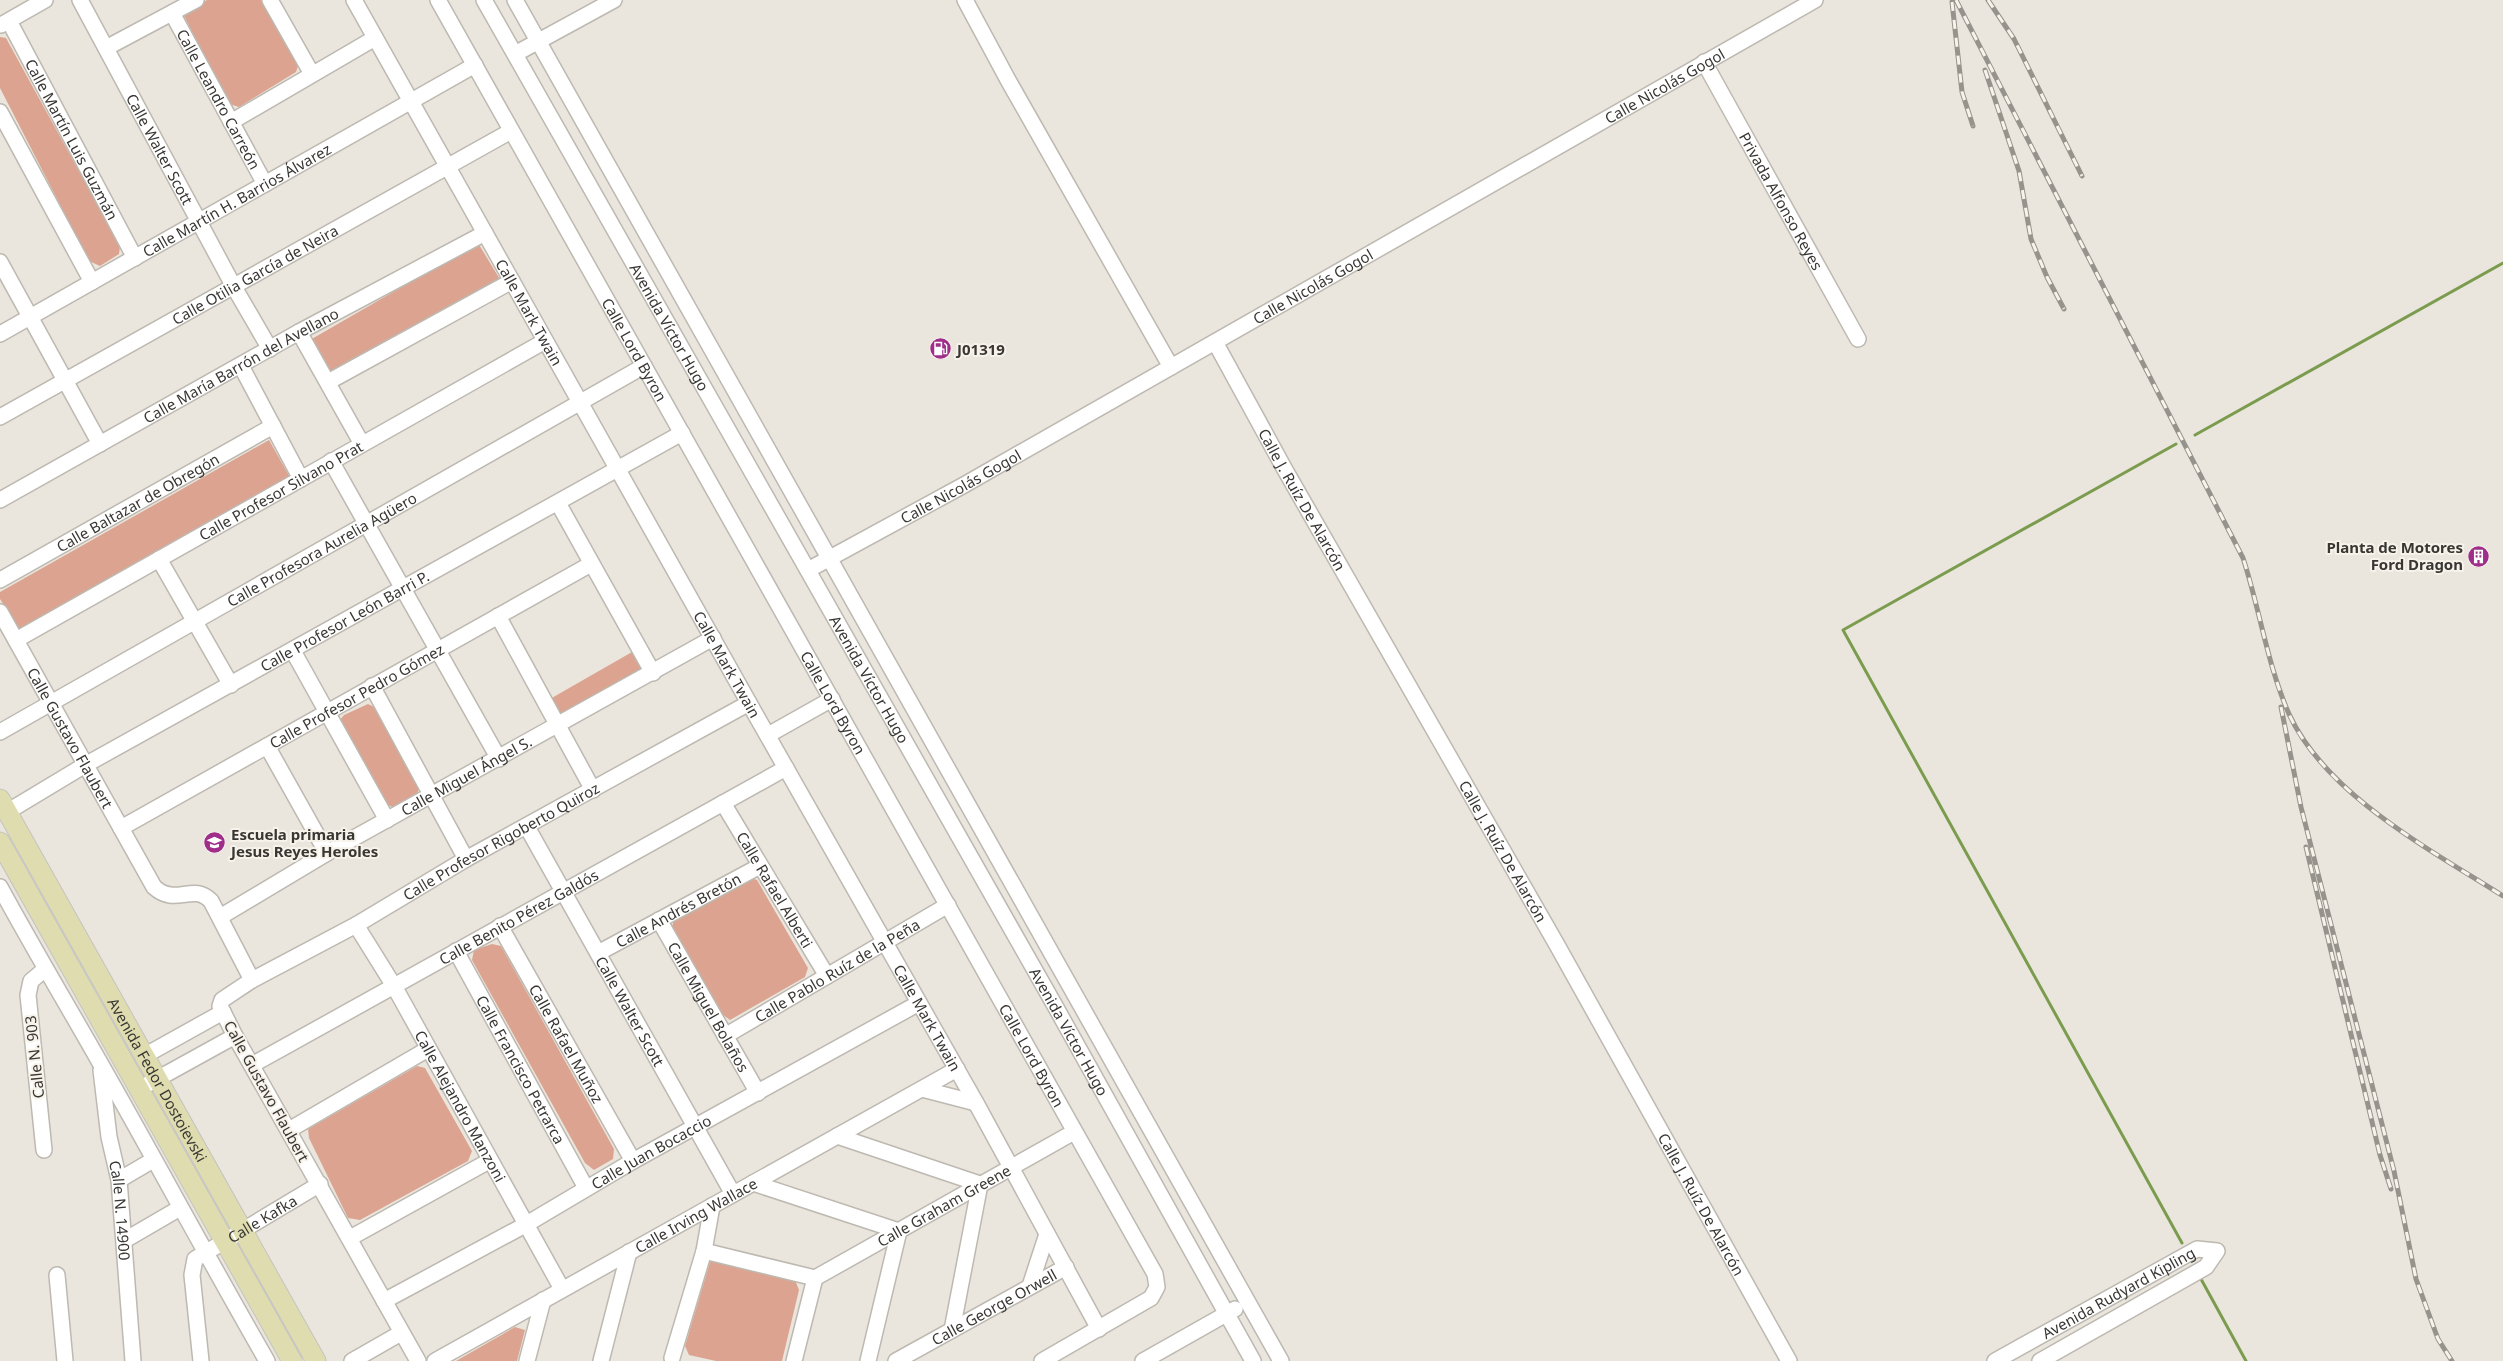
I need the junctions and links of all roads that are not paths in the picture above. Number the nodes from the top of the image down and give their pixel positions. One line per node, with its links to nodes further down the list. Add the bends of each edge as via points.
1 (45, 0): 13 (street)
2 (80, 0): 16 (street, Calle Walter Scott)
3 (196, 0): 12 (street)
4 (270, 0): 20 (street)
5 (354, 0): 14 (street, Calle Mark Twain)
6 (438, 0): 19 (street, Calle Lord Byron)
7 (484, 0): 17 (street, Avenida Víctor Hugo)
8 (515, 0): 15 (street, Avenida Víctor Hugo)
9 (614, 0): 15 (street)
10 (965, 0): 43 (street)
11 (1814, 0): 18 (street, Calle Nicolás Gogol)
12 (172, 13): 16 (street); 23 (street, Calle Leandro Carreón)
13 (4, 23): 29 (street, Calle Martín Luis Guzmán)
14 (376, 38): 20 (street); 21 (street, Calle Mark Twain)
15 (538, 42): 17 (street); 58 (street, Avenida Víctor Hugo)
16 (106, 48): 27 (street, Calle Walter Scott)
17 (515, 54): 61 (street, Avenida Víctor Hugo)
18 (1704, 62): 37 (street, Privada Alfonso Reyes); 39 (street, Calle Nicolás Gogol)
19 (475, 65): 21 (street, Calle Martín H. Barrios Álvarez); 24 (street, Calle Lord Byron)
20 (312, 74): 23 (street)
21 (410, 102): 25 (street, Calle Mark Twain); 26 (street, Calle Martín H. Barrios Álvarez)
22 (0, 112): 32 (street)
23 (231, 122): 26 (street, Calle Leandro Carreón)
24 (511, 131): 25 (street, Calle Otilia García de Neira); 42 (street, Calle Lord Byron)
25 (448, 168): 28 (street, Calle Mark Twain); 33 (street, Calle Otilia García de Neira)
26 (266, 184): 27 (street, Calle Martín H. Barrios Álvarez)
27 (199, 222): 29 (street, Calle Martín H. Barrios Álvarez); 33 (street, Calle Walter Scott)
28 (485, 233): 31 (street, Calle Mark Twain); 35 (street, Calle María Barrón del Avellano)
29 (135, 258): 32 (street, Calle Martín H. Barrios Álvarez)
30 (0, 262): 34 (street)
31 (512, 281): 38 (street, Calle Mark Twain); 45 (street)
32 (92, 282): 34 (street, Calle Martín H. Barrios Álvarez)
33 (234, 287): 40 (street, Calle Walter Scott); 44 (street, Calle Otilia García de Neira)
34 (30, 318): 36 (street, Calle Martín H. Barrios Álvarez); 44 (street)
35 (299, 332): 40 (street, Calle María Barrón del Avellano); 45 (street)
36 (0, 334)
37 (1858, 339)
38 (545, 341): 46 (street, Calle Mark Twain); 51 (street, Calle Profesor Silvano Prat)
39 (1214, 342): 43 (street, Calle Nicolás Gogol); 183 (street, Calle J. Ruíz De Alarcón)
40 (270, 349): 41 (street, Calle María Barrón del Avellano)
41 (241, 366): 48 (street); 50 (street, Calle María Barrón del Avellano)
42 (644, 366): 46 (street, Calle Profesora Aurelia Agüero); 49 (street, Calle Lord Byron)
43 (1171, 367): 58 (street, Calle Nicolás Gogol)
44 (64, 382): 47 (street, Calle Otilia García de Neira); 50 (street)
45 (328, 382): 51 (street)
46 (580, 402): 53 (street, Calle Mark Twain); 57 (street, Calle Profesora Aurelia Agüero)
47 (0, 417)
48 (274, 426): 54 (street); 62 (street, Calle Baltazar de Obregón)
49 (682, 433): 53 (street, Calle Profesor León Barri P.); 74 (street, Calle Lord Byron)
50 (100, 444): 55 (street, Calle María Barrón del Avellano)
51 (362, 444): 52 (street, Calle Profesor Silvano Prat)
52 (332, 462): 54 (street, Calle Profesor Silvano Prat); 57 (street)
53 (617, 469): 56 (street, Calle Profesor León Barri P.); 67 (street, Calle Mark Twain)
54 (301, 479): 59 (street, Calle Profesor Silvano Prat)
55 (0, 500)
56 (558, 503): 60 (street); 63 (street, Calle Profesor León Barri P.)
57 (367, 525): 63 (street); 66 (street, Calle Profesora Aurelia Agüero)
58 (831, 558): 61 (street, Calle Nicolás Gogol); 159 (street, Avenida Víctor Hugo)
59 (159, 559): 66 (street); 68 (street, Calle Profesor Silvano Prat)
60 (591, 564): 65 (street, Calle Profesor Pedro Gómez); 71 (street)
61 (808, 570): 160 (street, Avenida Víctor Hugo)
62 (0, 580)
63 (403, 589): 69 (street); 70 (street, Calle Profesor León Barri P.)
64 (0, 612): 68 (street, Calle Gustavo Flaubert)
65 (498, 616): 69 (street, Calle Profesor Pedro Gómez); 78 (street)
66 (194, 621): 72 (street); 75 (street, Calle Profesora Aurelia Agüero)
67 (713, 638): 71 (street, Calle Miguel Ángel S.); 76 (street, Calle Mark Twain)
68 (16, 640): 75 (street, Calle Gustavo Flaubert)
69 (436, 649): 73 (street, Calle Profesor Pedro Gómez); 82 (street)
70 (293, 651): 72 (street, Calle Profesor León Barri P.); 77 (street)
71 (653, 673): 78 (street, Calle Miguel Ángel S.)
72 (231, 686): 83 (street, Calle Profesor León Barri P.)
73 (372, 686): 77 (street, Calle Profesor Pedro Gómez); 86 (street)
74 (832, 699): 80 (street); 97 (street, Calle Lord Byron)
75 (51, 702): 79 (street, Calle Profesora Aurelia Agüero); 83 (street, Calle Gustavo Flaubert)
76 (749, 703): 80 (street, Calle Mark Twain); 85 (street, Calle Profesor Rigoberto Quiroz)
77 (326, 712): 81 (street, Calle Profesor Pedro Gómez); 88 (street)
78 (558, 727): 82 (street, Calle Miguel Ángel S.); 85 (street)
79 (0, 732)
80 (768, 735): 84 (street, Calle Mark Twain)
81 (267, 746): 90 (street, Calle Profesor Pedro Gómez); 92 (street)
82 (499, 759): 86 (street, Calle Miguel Ángel S.)
83 (86, 765): 90 (street, Calle Gustavo Flaubert); 91 (street, Calle Profesor León Barri P.)
84 (786, 768): 87 (street, Calle Benito Pérez Galdós); 102 (street, Calle Mark Twain)
85 (593, 790): 89 (street, Calle Profesor Rigoberto Quiroz)
86 (432, 796): 88 (street, Calle Miguel Ángel S.); 93 (street)
87 (723, 803): 94 (street, Calle Rafael Alberti); 96 (street, Calle Benito Pérez Galdós)
88 (387, 820): 92 (street, Calle Miguel Ángel S.)
89 (527, 827): 93 (street, Calle Profesor Rigoberto Quiroz); 96 (street, Calle Walter Scott)
90 (121, 828): 98 (street, Calle Gustavo Flaubert, via 154,887 169,896 206,894)
91 (6, 832): 114 (main road, Avenida Fedor Dostoievski); 119 (main road, Avenida Fedor Dostoievski)
92 (327, 853): 98 (street, Calle Miguel Ángel S.)
93 (466, 859): 100 (street, Calle Profesor Rigoberto Quiroz)
94 (760, 866): 99 (street, Calle Andrés Bretón); 106 (street, Calle Rafael Alberti)
95 (0, 887): 105 (street)
96 (563, 890): 101 (street, Calle Benito Pérez Galdós); 104 (street, Calle Walter Scott)
97 (948, 905): 102 (street, Calle Pablo Ruíz de la Peña); 125 (street, Calle Lord Byron)
98 (220, 917): 107 (street, Calle Gustavo Flaubert)
99 (659, 920): 104 (street, Calle Andrés Bretón); 112 (street, Calle Miguel Bolaños)
100 (356, 925): 107 (street, Calle Profesor Rigoberto Quiroz); 108 (street, Calle Alejandro Manzoni)
101 (500, 926): 103 (street, Calle Benito Pérez Galdós); 130 (street, Calle Rafael Muñoz)
102 (885, 942): 106 (street, Calle Pablo Ruíz de la Peña); 109 (street, Calle Mark Twain)
103 (456, 952): 108 (street, Calle Benito Pérez Galdós); 136 (street, Calle Francisco Petrarca)
104 (598, 953): 123 (street, Calle Walter Scott)
105 (44, 970): 115 (street); 127 (street, Calle N. 903, via 32,981 28,996)
106 (827, 976): 112 (street, Calle Pablo Ruíz de la Peña)
107 (252, 980): 110 (street, Calle Gustavo Flaubert, via 222,1000)
108 (394, 986): 113 (street, Calle Alejandro Manzoni); 116 (street, Calle Benito Pérez Galdós)
109 (919, 1003): 117 (street, Calle Mark Twain); 121 (street, Calle Juan Bocaccio)
110 (223, 1012): 111 (street, Calle Gustavo Flaubert); 114 (street)
111 (235, 1036): 116 (street, Calle Gustavo Flaubert); 118 (street)
112 (726, 1036): 121 (street, Calle Miguel Bolaños)
113 (428, 1049): 124 (street); 129 (street, Calle Alejandro Manzoni)
114 (144, 1056): 118 (main road, Avenida Fedor Dostoievski)
115 (99, 1061): 128 (street); 132 (street, Calle N. 14900, via 109,1137)
116 (252, 1065): 124 (street, Calle Gustavo Flaubert)
117 (957, 1070): 120 (street, Calle Irving Wallace); 122 (street, Calle Mark Twain)
118 (157, 1079): 119 (street); 141 (main road, Avenida Fedor Dostoievski)
119 (139, 1089): 146 (main road, Avenida Fedor Dostoievski)
120 (922, 1089): 122 (street); 126 (street, Calle Irving Wallace)
121 (758, 1093): 123 (street, Calle Juan Bocaccio)
122 (976, 1103): 131 (street, Calle Mark Twain)
123 (695, 1128): 130 (street, Calle Juan Bocaccio); 137 (street, Calle Walter Scott)
124 (289, 1130): 134 (street, Calle Gustavo Flaubert)
125 (1074, 1132): 131 (street, Calle Graham Greene); 161 (street, Calle Lord Byron, via 1157,1280 1151,1298)
126 (837, 1136): 133 (street, Calle Irving Wallace); 135 (street)
127 (44, 1150)
128 (153, 1160): 132 (street); 139 (street)
129 (489, 1161): 140 (street, Calle Alejandro Manzoni); 144 (street)
130 (633, 1161): 136 (street, Calle Juan Bocaccio)
131 (1011, 1166): 135 (street, Calle Graham Greene); 143 (street, Calle Mark Twain)
132 (120, 1180): 145 (street, Calle N. 14900)
133 (753, 1183): 137 (street, Calle Irving Wallace); 142 (street)
134 (320, 1184): 141 (street, Calle Kafka); 144 (street, Calle Gustavo Flaubert)
135 (980, 1184): 142 (street, Calle Graham Greene); 162 (street)
136 (586, 1188): 140 (street, Calle Juan Bocaccio)
137 (733, 1194): 138 (street, Calle Irving Wallace)
138 (712, 1206): 147 (street); 149 (street, Calle Irving Wallace)
139 (180, 1208): 145 (street); 148 (street)
140 (525, 1225): 156 (street, Calle Alejandro Manzoni); 158 (street, Calle Juan Bocaccio)
141 (242, 1230): 146 (street, Calle Kafka); 170 (main road, Avenida Fedor Dostoievski)
142 (899, 1231): 153 (street, Calle Graham Greene); 177 (street)
143 (1047, 1234): 150 (street, Calle Mark Twain); 155 (street)
144 (350, 1238): 158 (street, Calle Gustavo Flaubert)
145 (125, 1240): 166 (street, Calle N. 14900)
146 (224, 1241): 148 (street, Calle Kafka); 169 (main road, Avenida Fedor Dostoievski)
147 (704, 1251): 153 (street); 164 (street)
148 (204, 1252): 167 (street, via 195,1258 192,1275); 168 (street)
149 (630, 1252): 156 (street, Calle Irving Wallace); 175 (street)
150 (1066, 1266): 155 (street, Calle George Orwell); 161 (street, Calle Mark Twain)
151 (2165, 1266): 154 (street); 154 (street, Avenida Rudyard Kipling, via 2197,1249 2218,1251 2206,1267); 184 (street, Avenida Rudyard Kipling)
152 (57, 1275): 165 (street)
153 (815, 1278): 176 (street)
154 (2174, 1284): 185 (street, Avenida Rudyard Kipling)
155 (1030, 1286): 162 (street, Calle George Orwell)
156 (562, 1289): 157 (street, Calle Irving Wallace)
157 (543, 1300): 173 (street, Calle Irving Wallace); 174 (street)
158 (384, 1301): 163 (street, Calle Gustavo Flaubert)
159 (1247, 1303): 160 (street); 182 (street, Avenida Víctor Hugo)
160 (1227, 1313): 180 (street); 181 (street, Avenida Víctor Hugo)
161 (1099, 1329): 179 (street, Calle Lord Byron)
162 (952, 1330): 178 (street, Calle George Orwell)
163 (402, 1333): 171 (street); 172 (street, Calle Gustavo Flaubert)
164 (674, 1360)
165 (65, 1361)
166 (133, 1361)
167 (201, 1361)
168 (267, 1361)
169 (292, 1361)
170 (316, 1361)
171 (352, 1361)
172 (418, 1361)
173 (435, 1361)
174 (527, 1361)
175 (602, 1361)
176 (794, 1361)
177 (868, 1361)
178 (896, 1361)
179 (1042, 1361)
180 (1143, 1361)
181 (1253, 1361)
182 (1281, 1361)
183 (1788, 1361)
184 (1995, 1361)
185 (2040, 1361)

